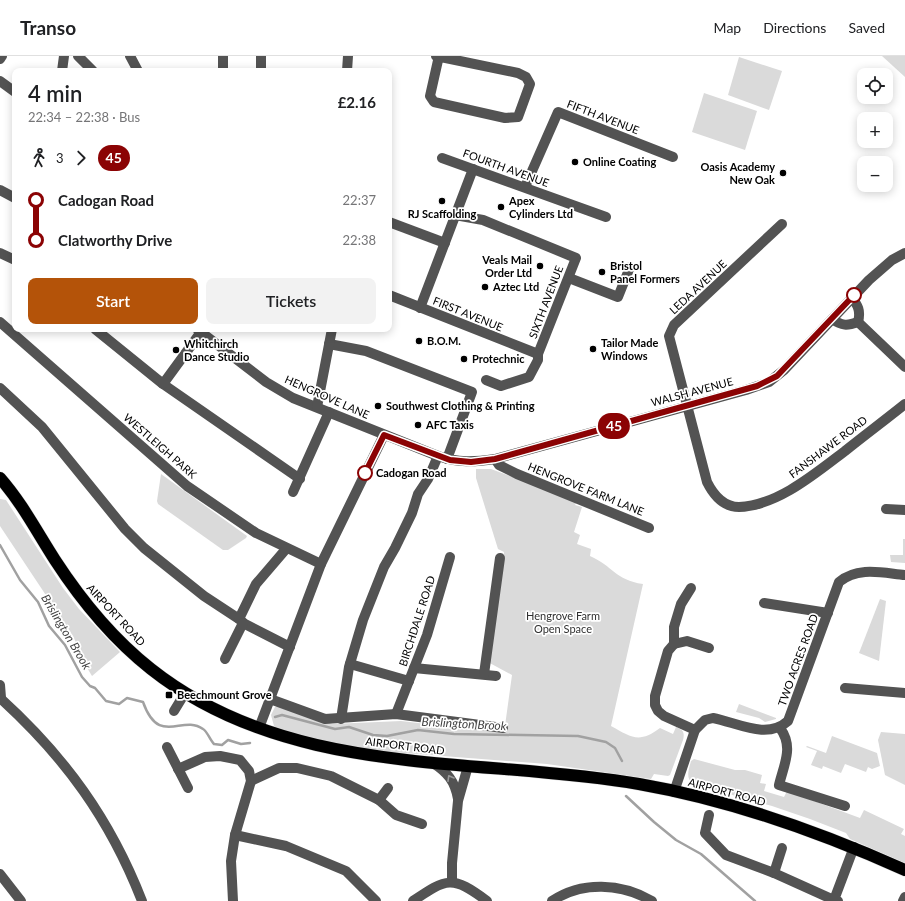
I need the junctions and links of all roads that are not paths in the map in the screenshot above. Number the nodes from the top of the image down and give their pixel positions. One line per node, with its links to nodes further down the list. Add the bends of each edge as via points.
1 (2, 56): 9 (street)
2 (64, 56): 10 (street)
3 (78, 56): 11 (street)
4 (130, 56): 12 (street)
5 (223, 56): 13 (street)
6 (262, 56): 14 (street)
7 (348, 56): 15 (street)
8 (438, 56): 8 (street, via 518,73 526,77 530,84 518,117 505,118 434,102 430,96)
9 (0, 59)
10 (62, 68)
11 (90, 68)
12 (136, 68)
13 (223, 68)
14 (262, 68)
15 (347, 68)
16 (0, 82): 17 (street)
17 (12, 90)
18 (673, 156): 21 (street, FIFTH AVENUE, via 558,112)
19 (442, 158): 20 (street, FOURTH AVENUE)
20 (473, 169): 21 (street, FOURTH AVENUE); 24 (street)
21 (525, 188): 25 (street, FOURTH AVENUE)
22 (1, 192): 23 (street)
23 (12, 197)
24 (455, 215): 28 (street); 33 (street, SIXTH AVENUE, via 483,220 576,258)
25 (606, 217)
26 (392, 223): 28 (street)
27 (782, 224): 51 (street, LEDA AVENUE, via 670,330 670,343)
28 (445, 243): 36 (street)
29 (905, 253): 35 (street, WALSH AVENUE, via 878,271)
30 (0, 254): 31 (street)
31 (12, 259)
32 (630, 267): 33 (street, via 618,297)
33 (569, 278): 45 (street, SIXTH AVENUE)
34 (392, 296): 36 (street, FIRST AVENUE)
35 (851, 297): 37 (street, WALSH AVENUE); 39 (street, via 858,306)
36 (420, 308): 45 (street, FIRST AVENUE)
37 (832, 319): 39 (street, via 840,325 848,326); 51 (street, WALSH AVENUE, via 773,379)
38 (0, 322): 63 (street, WESTLEIGH PARK, via 187,486 241,524)
39 (858, 322): 46 (street)
40 (100, 332): 48 (street)
41 (198, 332): 48 (street)
42 (202, 332): 52 (street, HENGROVE LANE, via 266,382 293,398)
43 (331, 332): 44 (street)
44 (329, 344): 52 (street); 55 (street, via 366,352 472,392)
45 (538, 354): 47 (street, SIXTH AVENUE, via 538,360 526,379 501,386)
46 (905, 367)
47 (486, 380)
48 (163, 384): 58 (street)
49 (0, 388): 71 (street, via 42,427 144,548 204,596)
50 (905, 404): 51 (street, FANSHAWE ROAD, via 798,486 760,502 739,506 723,502 712,492 707,482)
51 (688, 406): 56 (street, WALSH AVENUE)
52 (317, 407): 53 (street, HENGROVE LANE)
53 (329, 412): 54 (street, HENGROVE LANE); 58 (street)
54 (384, 435): 55 (street, HENGROVE LANE); 66 (street)
55 (443, 458): 56 (street, WALSH AVENUE, via 471,462); 76 (street, via 418,494 412,513 384,567 363,620)
56 (495, 459): 62 (street, HENGROVE FARM LANE, via 499,465 517,474)
57 (0, 478): 83 (highway, AIRPORT ROAD, via 78,593 100,620 150,668)
58 (300, 479): 59 (street)
59 (293, 492)
60 (886, 509): 61 (street)
61 (905, 510)
62 (650, 528)
63 (286, 549): 66 (street, WESTLEIGH PARK); 71 (street, via 256,584)
64 (450, 557): 77 (street, BIRCHDALE ROAD, via 427,635)
65 (500, 558): 78 (street)
66 (321, 564): 73 (street)
67 (905, 575): 70 (street, TWO ACRES ROAD, via 852,573 840,582)
68 (691, 588): 72 (street, via 681,604 674,626)
69 (764, 603): 70 (street)
70 (828, 613): 92 (street, TWO ACRES ROAD, via 788,721)
71 (241, 621): 73 (street); 75 (street)
72 (674, 644): 74 (street, via 687,641); 93 (street, via 668,652 655,696 655,705 664,716)
73 (290, 647): 86 (street)
74 (709, 648)
75 (225, 658)
76 (350, 664): 80 (street); 89 (street)
77 (414, 668): 78 (street); 80 (street, BIRCHDALE ROAD)
78 (484, 674): 79 (street)
79 (496, 676)
80 (409, 681): 88 (street, BIRCHDALE ROAD)
81 (0, 685): 85 (street)
82 (845, 688): 84 (street)
83 (185, 693): 87 (street); 90 (highway, AIRPORT ROAD, via 234,719)
84 (905, 694)
85 (0, 698): 117 (street, via 57,755 86,793 114,839)
86 (270, 699): 89 (street, via 324,719); 90 (street)
87 (174, 711)
88 (396, 714): 89 (street); 91 (street)
89 (341, 719)
90 (259, 728): 95 (highway, AIRPORT ROAD, via 336,750)
91 (503, 728)
92 (780, 728): 93 (street, via 760,730 713,718 706,720); 104 (street, via 788,747 779,785)
93 (695, 730): 101 (street)
94 (167, 747): 97 (street)
95 (432, 763): 96 (highway, AIRPORT ROAD); 103 (street, one-way to 95, via 456,788 447,773)
96 (468, 766): 101 (highway, AIRPORT ROAD, via 580,776 640,784); 103 (street)
97 (178, 769): 98 (street, via 204,757 220,756 240,760 249,771); 99 (street)
98 (251, 781): 102 (street, via 279,768 297,768 331,776); 107 (street)
99 (188, 788)
100 (388, 788): 102 (street)
101 (674, 792): 108 (highway, AIRPORT ROAD, via 785,821)
102 (379, 800): 106 (street, via 396,815)
103 (458, 801): 113 (street)
104 (845, 806)
105 (709, 815): 111 (street, via 705,833 726,855)
106 (422, 824)
107 (235, 835): 118 (street, via 231,860); 119 (street, via 286,846 346,871)
108 (854, 847): 110 (highway, AIRPORT ROAD); 115 (street)
109 (782, 848): 111 (street)
110 (905, 870)
111 (774, 873): 115 (street)
112 (0, 874): 116 (street)
113 (452, 882): 120 (street, via 435,886); 121 (street, via 466,887)
114 (905, 896): 124 (street)
115 (836, 900)
116 (21, 901)
117 (142, 901)
118 (233, 901)
119 (376, 901)
120 (413, 901)
121 (487, 901)
122 (552, 901): 123 (street, via 570,892 594,886 622,889)
123 (652, 901)
124 (903, 901)

